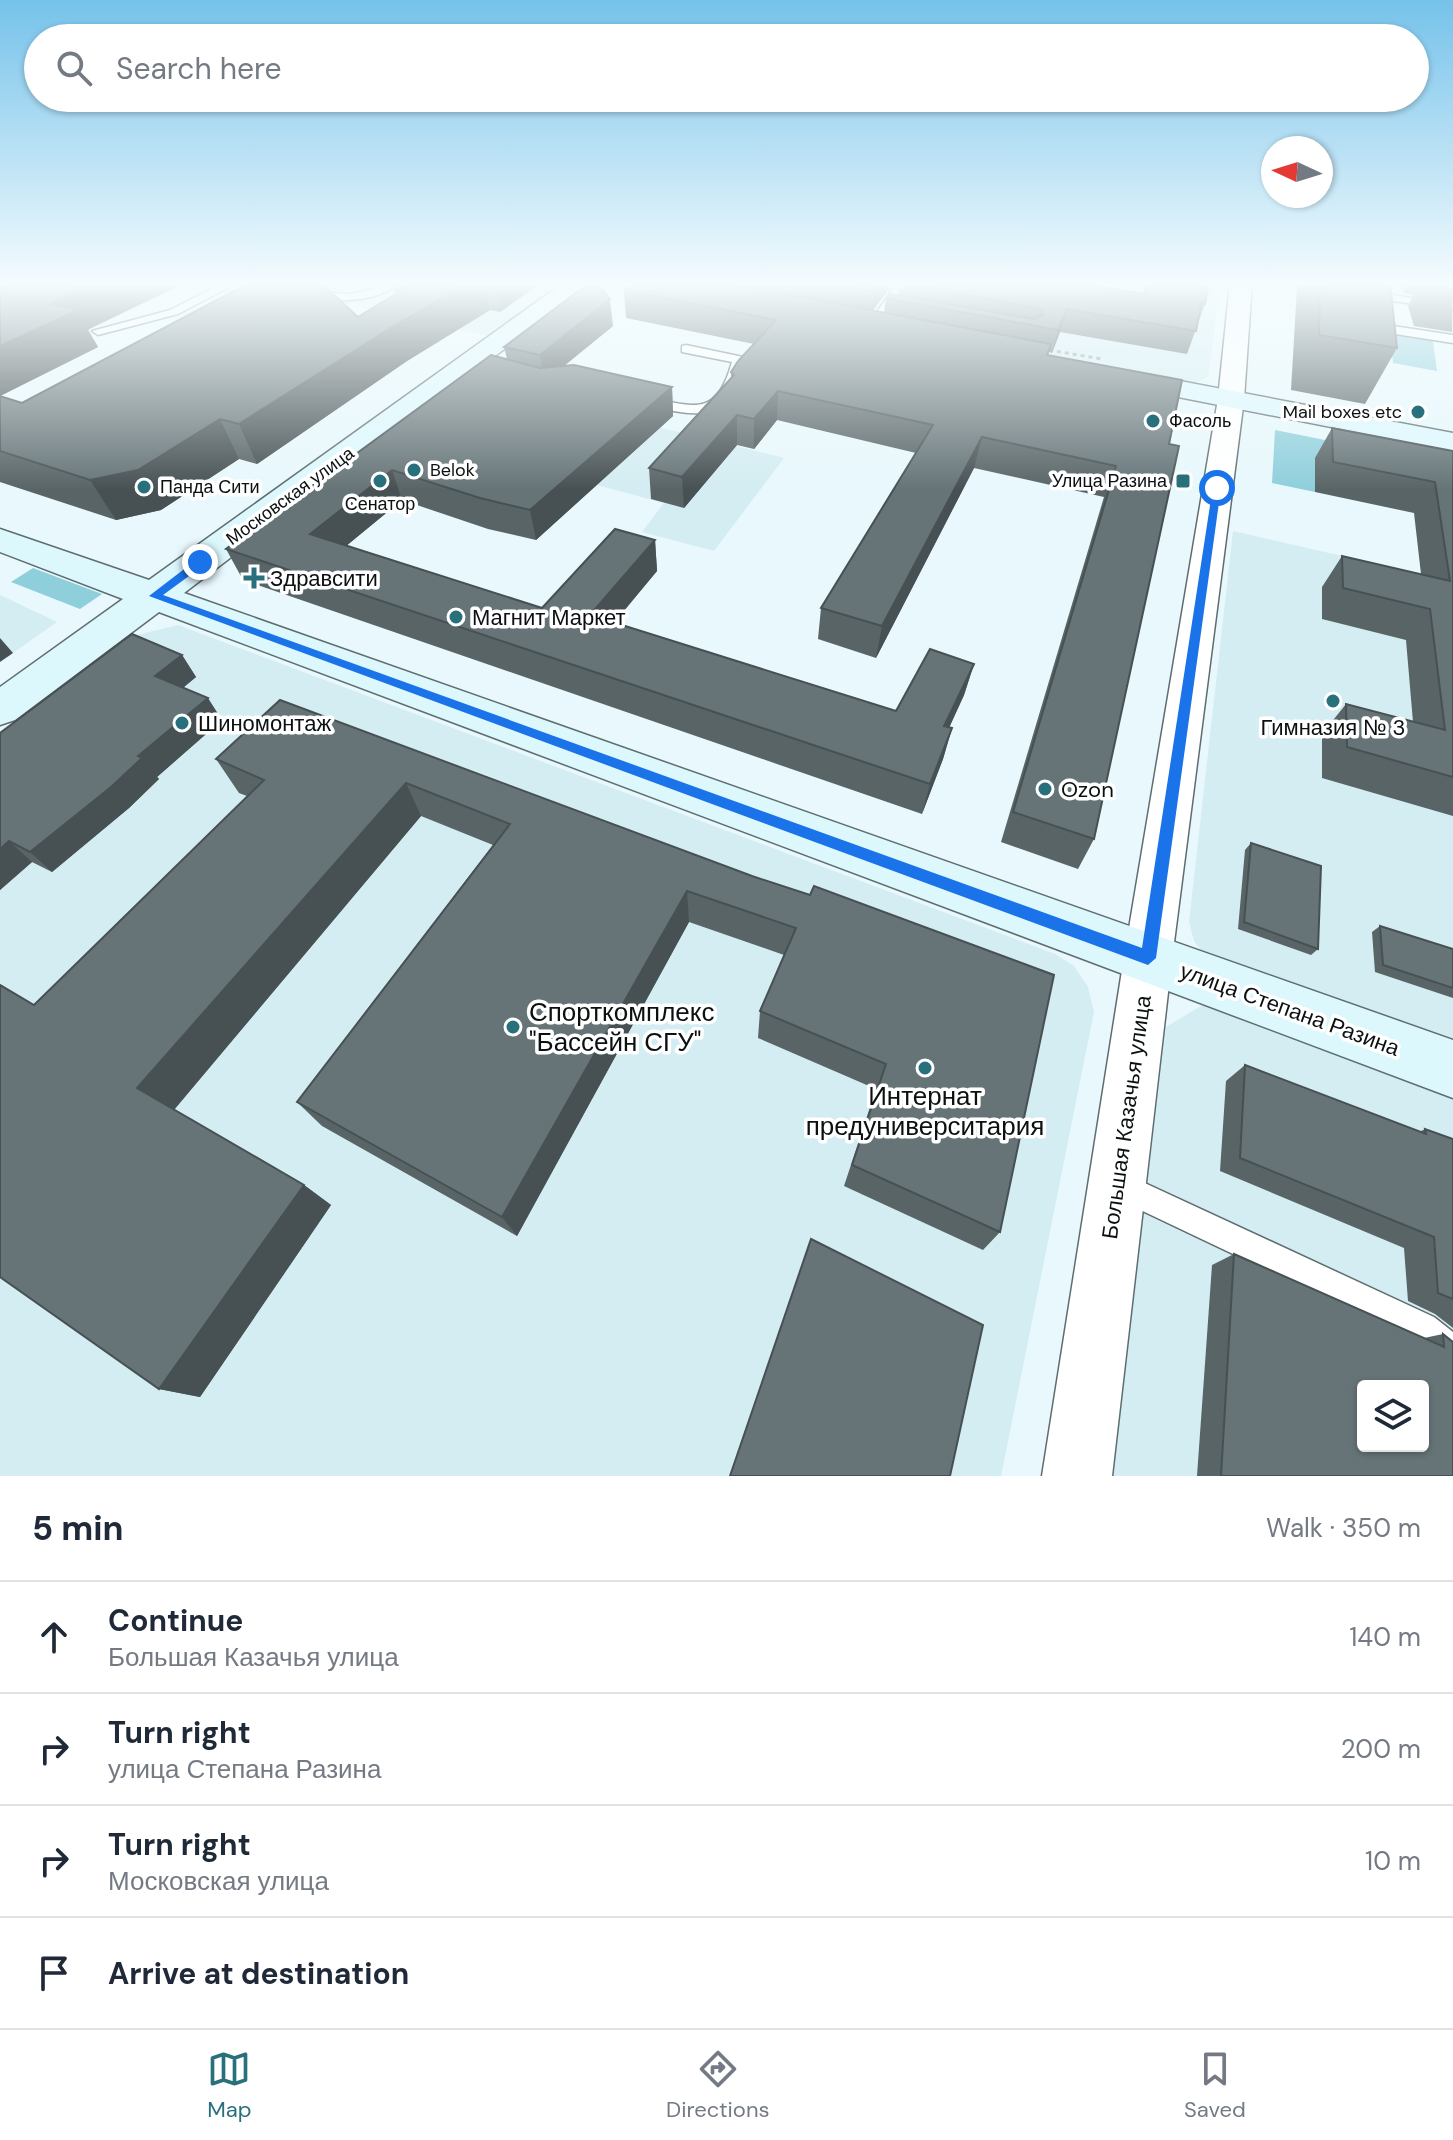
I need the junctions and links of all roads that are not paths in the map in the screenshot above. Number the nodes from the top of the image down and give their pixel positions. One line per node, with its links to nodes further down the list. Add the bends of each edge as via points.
1 (496, 352): 9 (main road, Московская улица)
2 (700, 352): 5 (lane, via 739,360 733,389 720,402 691,411)
3 (1235, 352): 6 (street, Большая Казачья улица)
4 (1105, 367): 6 (main road)
5 (630, 397)
6 (1231, 399): 7 (main road); 11 (street, Большая Казачья улица)
7 (1453, 442)
8 (3, 544): 9 (main road, улица Степана Разина)
9 (154, 596): 10 (main road, Московская улица); 11 (main road, улица Степана Разина)
10 (0, 709)
11 (1148, 958): 12 (main road, улица Степана Разина); 13 (street, Большая Казачья улица)
12 (1453, 1069)
13 (1117, 1185): 14 (lane, via 1423,1328); 15 (street, Большая Казачья улица)
14 (1453, 1353)
15 (1077, 1476)

